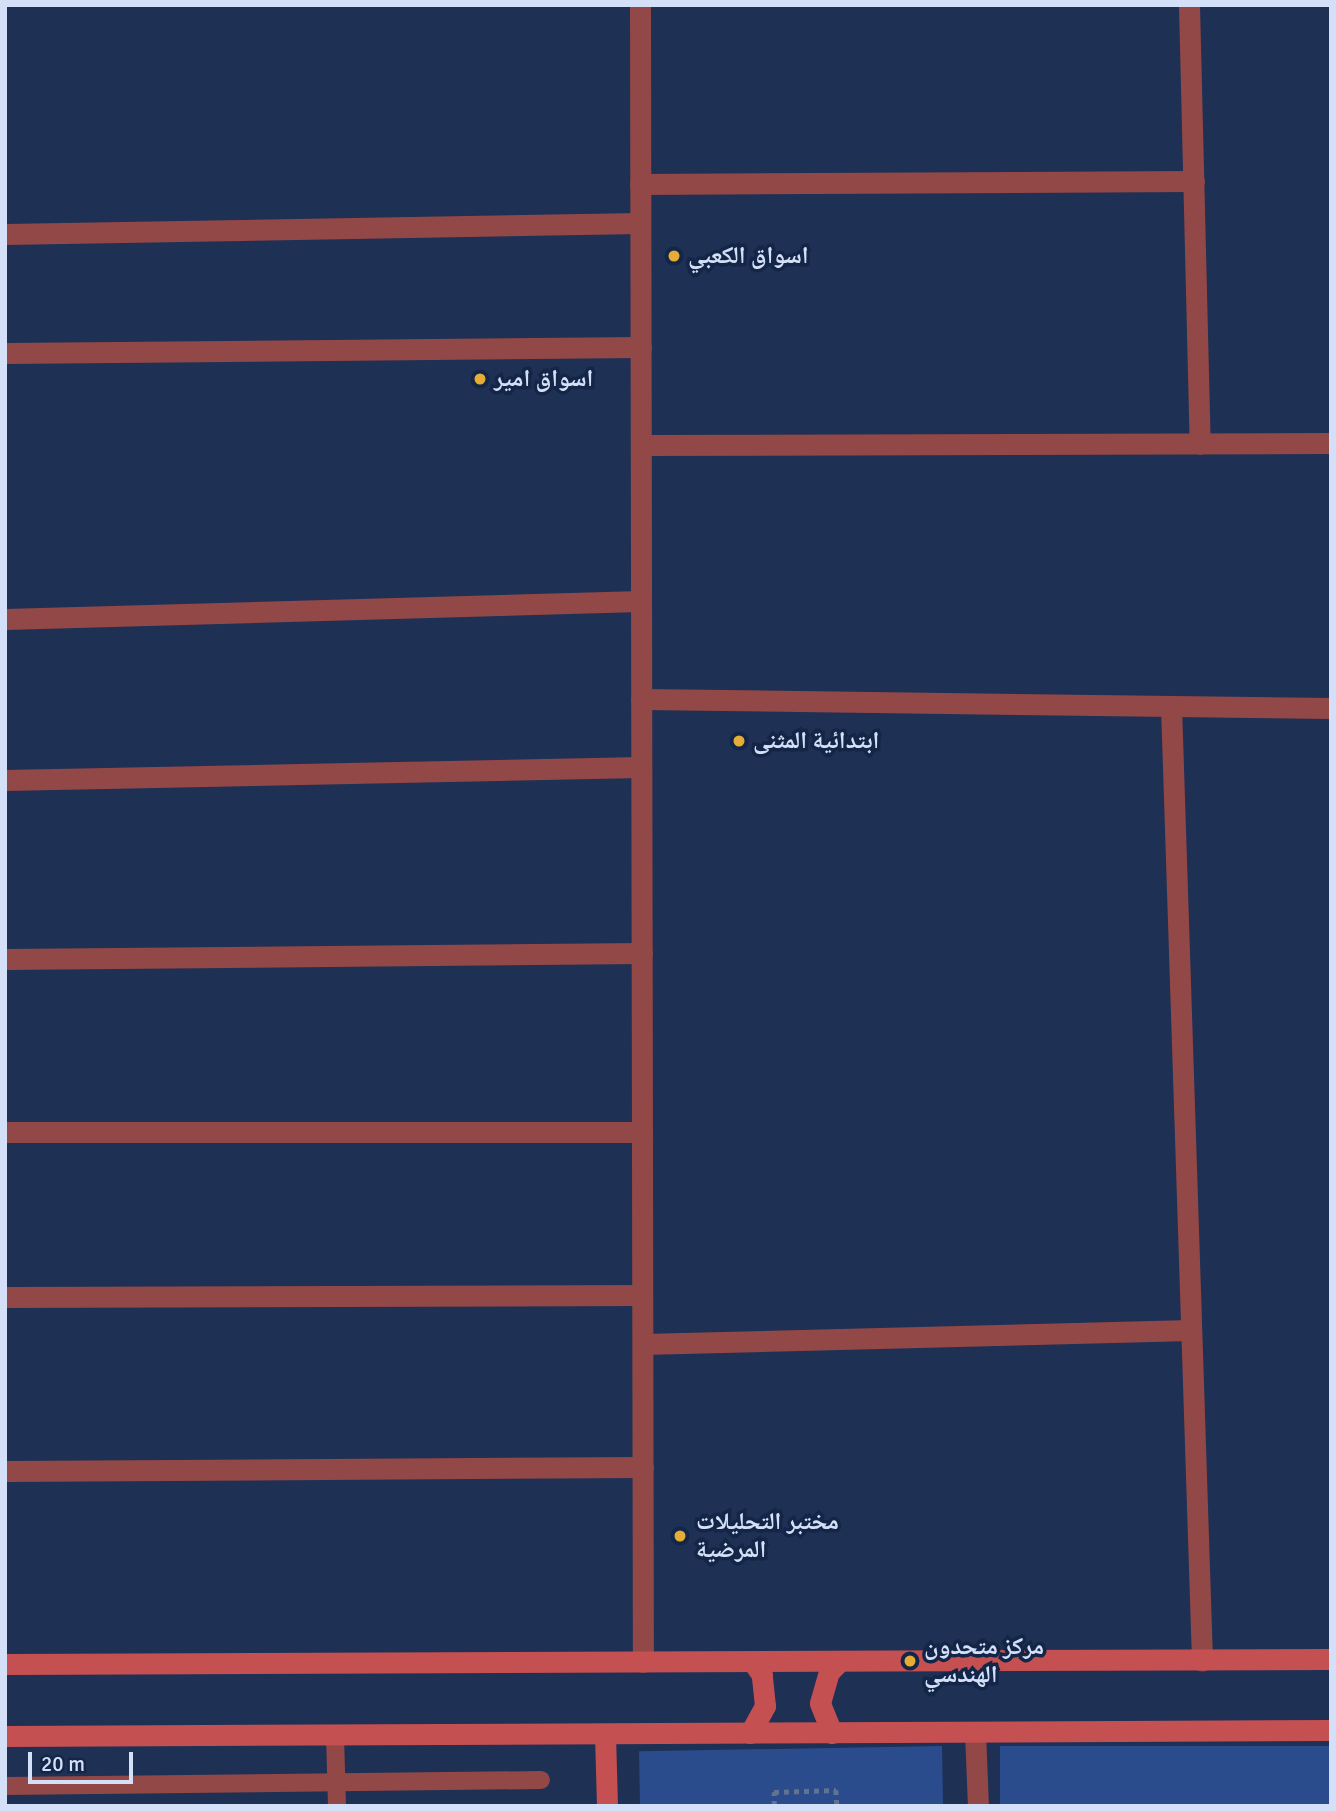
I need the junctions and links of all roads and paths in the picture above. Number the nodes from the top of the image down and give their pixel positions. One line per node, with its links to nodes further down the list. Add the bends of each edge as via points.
1 (640, 5): 4 (street)
2 (1189, 5): 3 (street)
3 (1194, 181): 4 (street); 10 (street)
4 (640, 184): 5 (street)
5 (640, 223): 6 (street); 7 (street)
6 (5, 234)
7 (640, 347): 8 (street); 11 (street)
8 (5, 353)
9 (1331, 443): 10 (street)
10 (1200, 444): 11 (street)
11 (641, 445): 12 (street)
12 (641, 601): 13 (street); 14 (street)
13 (5, 618)
14 (641, 699): 15 (street); 17 (street)
15 (1171, 706): 16 (street); 25 (street)
16 (1331, 708)
17 (641, 767): 18 (street); 19 (street)
18 (5, 780)
19 (642, 953): 20 (street); 22 (street)
20 (5, 959)
21 (5, 1132): 22 (street)
22 (642, 1132): 23 (street)
23 (642, 1295): 24 (street); 26 (street)
24 (5, 1297)
25 (1191, 1329): 26 (street); 30 (street)
26 (643, 1344): 27 (street)
27 (643, 1467): 28 (street); 32 (street)
28 (5, 1471)
29 (1331, 1659): 30 (street)
30 (1202, 1660): 31 (street)
31 (840, 1661): 33 (street); 36 (street, via 829,1672 821,1695 824,1719)
32 (643, 1662): 33 (street); 34 (street)
33 (753, 1662): 38 (street, via 762,1675 766,1698 760,1721)
34 (5, 1664)
35 (1331, 1730): 37 (street)
36 (832, 1732): 37 (street); 38 (street)
37 (975, 1732): 49 (street)
38 (750, 1733): 39 (street)
39 (606, 1734): 40 (street); 46 (street)
40 (335, 1735): 41 (street); 43 (lane)
41 (5, 1736)
42 (541, 1780): 43 (lane)
43 (336, 1784): 44 (lane); 45 (lane)
44 (5, 1786)
45 (337, 1806)
46 (607, 1806)
47 (774, 1806): 48 (path, via 774,1792 836,1790)
48 (837, 1806)
49 (978, 1806)

